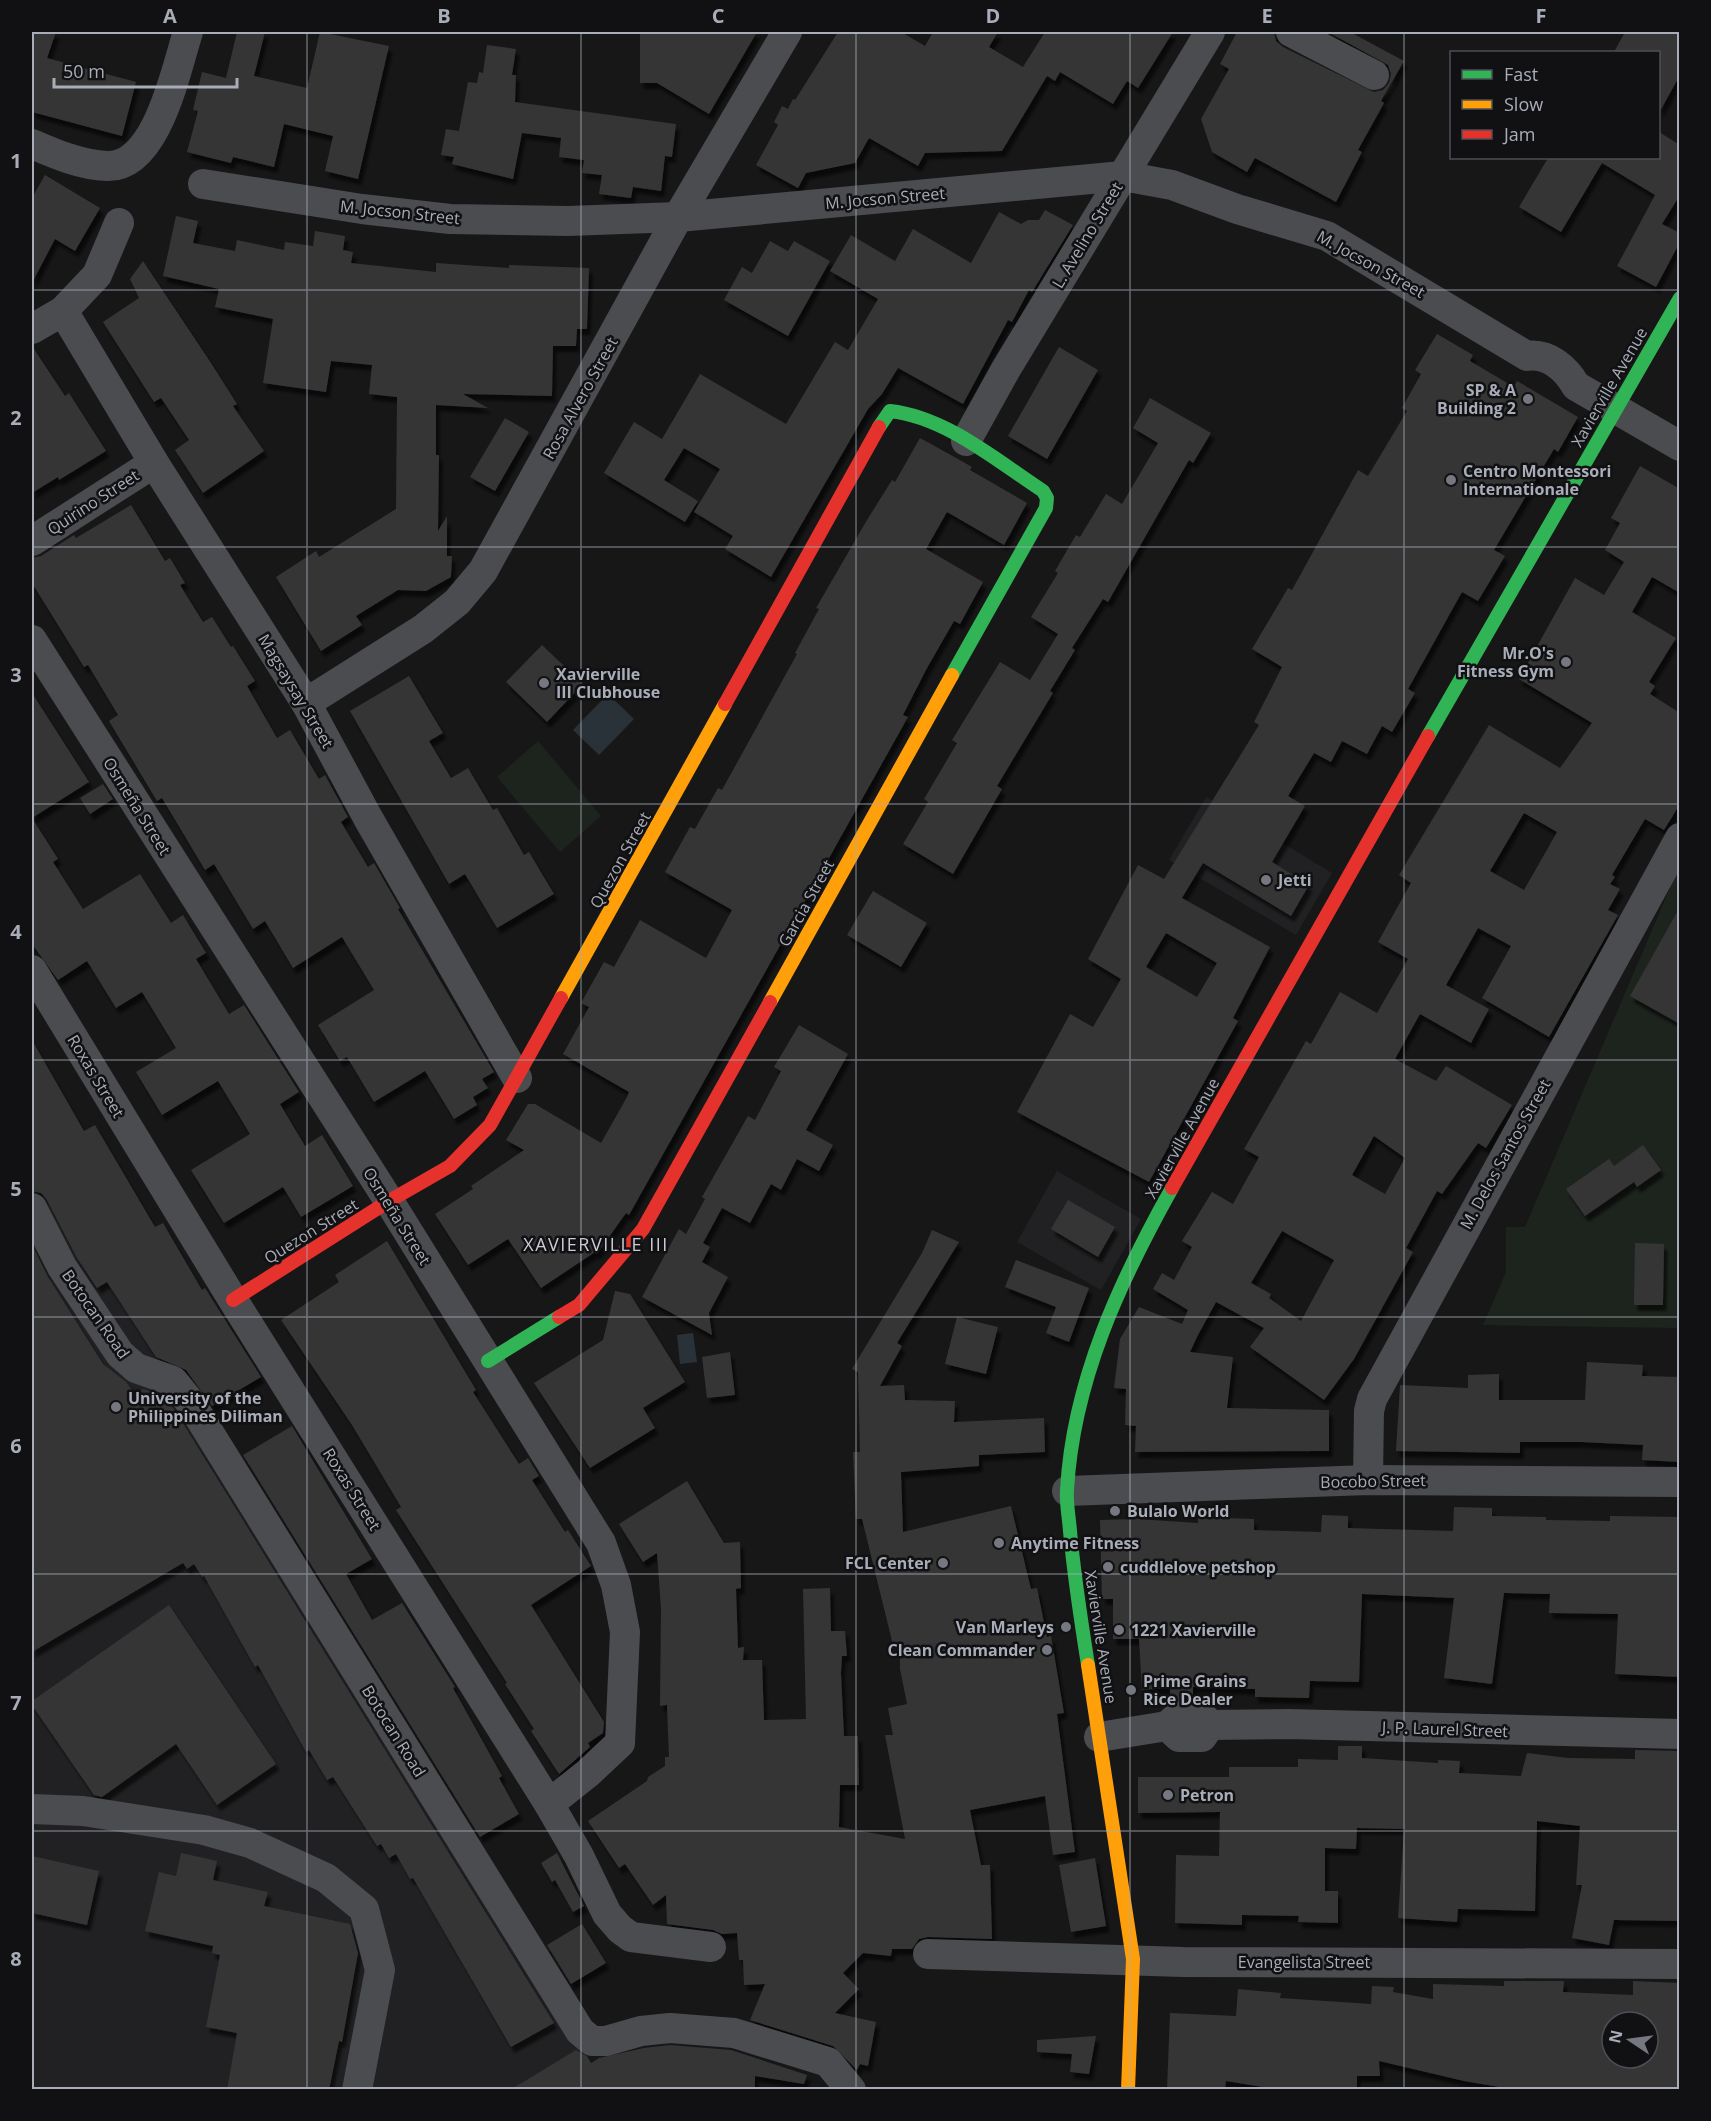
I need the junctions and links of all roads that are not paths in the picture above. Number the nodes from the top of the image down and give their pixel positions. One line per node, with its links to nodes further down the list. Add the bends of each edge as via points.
1 (188, 32): 6 (street, via 155,131 142,151 128,161 109,166 65,158)
2 (786, 32): 9 (street, Rosa Alvero Street)
3 (1210, 32): 7 (street, L. Avelino Street)
4 (1291, 32): 5 (street)
5 (1374, 75)
6 (32, 144)
7 (1122, 176): 9 (street, M. Jocson Street); 14 (street, M. Jocson Street, via 1172,184 1237,209 1327,236 1527,356 1540,354 1568,371 1576,386); 15 (street, L. Avelino Street)
8 (203, 184): 9 (street, M. Jocson Street, via 450,219 568,221)
9 (678, 217): 20 (street, Rosa Alvero Street, via 483,571 457,602 423,629)
10 (119, 223): 12 (street, via 97,274)
11 (1680, 298): 14 (street, Xavierville Avenue)
12 (63, 311): 13 (street); 17 (street, Magsaysay Street)
13 (32, 329)
14 (1614, 409): 16 (street, M. Jocson Street); 30 (street, Xavierville Avenue, via 1146,1234 1090,1364 1075,1428)
15 (966, 441): 23 (street, Quezon Street, via 904,411 891,411 884,418); 27 (street, Garcia Street, via 1043,491 1046,508 643,1229 579,1305)
16 (1680, 446)
17 (154, 463): 18 (street, Quirino Street); 20 (street, Magsaysay Street)
18 (32, 541)
19 (32, 640): 24 (street, Osmeña Street)
20 (306, 703): 23 (street, Magsaysay Street)
21 (1680, 838): 28 (street, M. Delos Santos Street, via 1372,1399)
22 (32, 970): 26 (street, Roxas Street)
23 (517, 1078): 24 (street, Quezon Street, via 490,1125 450,1166)
24 (389, 1202): 26 (street, Quezon Street); 27 (street, Osmeña Street)
25 (32, 1208): 40 (street, Botocan Road, via 62,1267 120,1354 136,1368 173,1381 190,1402 580,2031 592,2041 670,2028 734,2033 828,2062)
26 (233, 1300): 33 (street, Roxas Street)
27 (488, 1361): 33 (street, Osmeña Street, via 601,1543 616,1585 625,1632 620,1743)
28 (1368, 1480): 29 (street, Bocobo Street); 30 (street, Bocobo Street)
29 (1680, 1482)
30 (1067, 1491): 32 (street, Xavierville Avenue, via 1073,1567)
31 (1680, 1734): 32 (street, J. P. Laurel Street, via 1210,1725 1202,1716 1178,1716 1167,1726)
32 (1099, 1737): 37 (street, Xavierville Avenue)
33 (549, 1804): 35 (street, Roxas Street, via 607,1914 620,1929 631,1937)
34 (32, 1809): 39 (street, via 83,1810 204,1830 250,1843 326,1878 364,1909 380,1970)
35 (711, 1947)
36 (928, 1954): 37 (street, Evangelista Street)
37 (1133, 1959): 38 (street, Evangelista Street); 41 (street, Xavierville Avenue)
38 (1680, 1964)
39 (357, 2090)
40 (851, 2090)
41 (1128, 2090)

